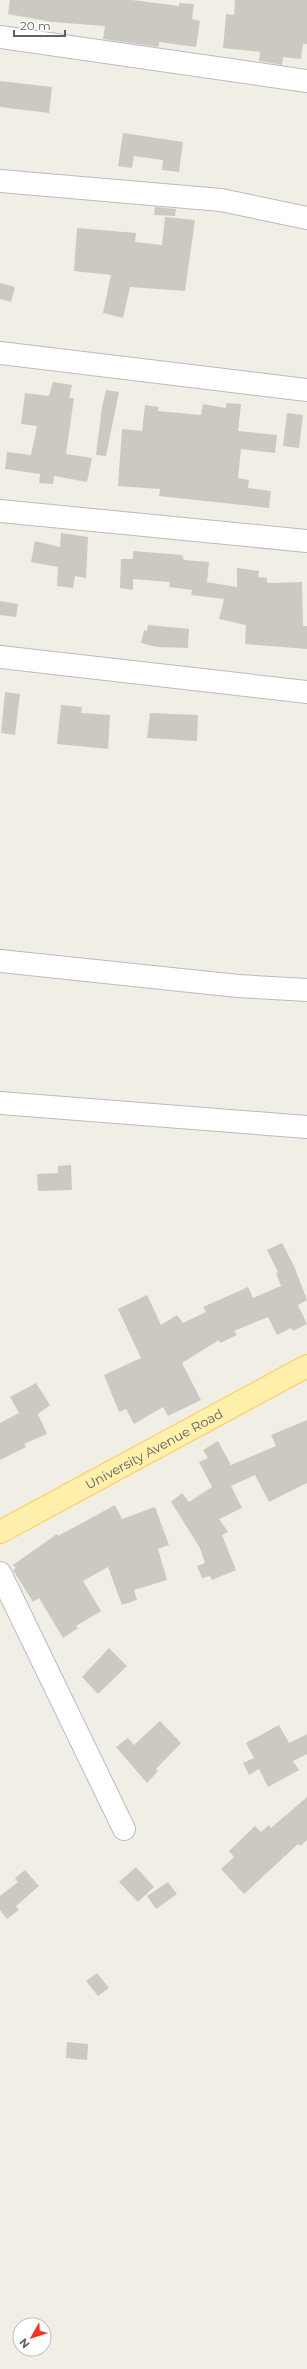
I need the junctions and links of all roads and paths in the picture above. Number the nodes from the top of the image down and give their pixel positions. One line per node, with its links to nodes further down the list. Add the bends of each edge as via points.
1 (0, 37): 2 (street)
2 (307, 81)
3 (0, 180): 4 (street, via 221,200)
4 (307, 218)
5 (0, 353): 6 (street)
6 (307, 390)
7 (0, 511): 8 (street)
8 (307, 541)
9 (0, 657): 10 (street)
10 (307, 692)
11 (0, 961): 12 (street, via 238,986)
12 (307, 990)
13 (0, 1103): 14 (street)
14 (307, 1127)
15 (307, 1366): 16 (main road, University Avenue Road)
16 (0, 1532)
17 (0, 1573): 18 (street)
18 (124, 1829)

